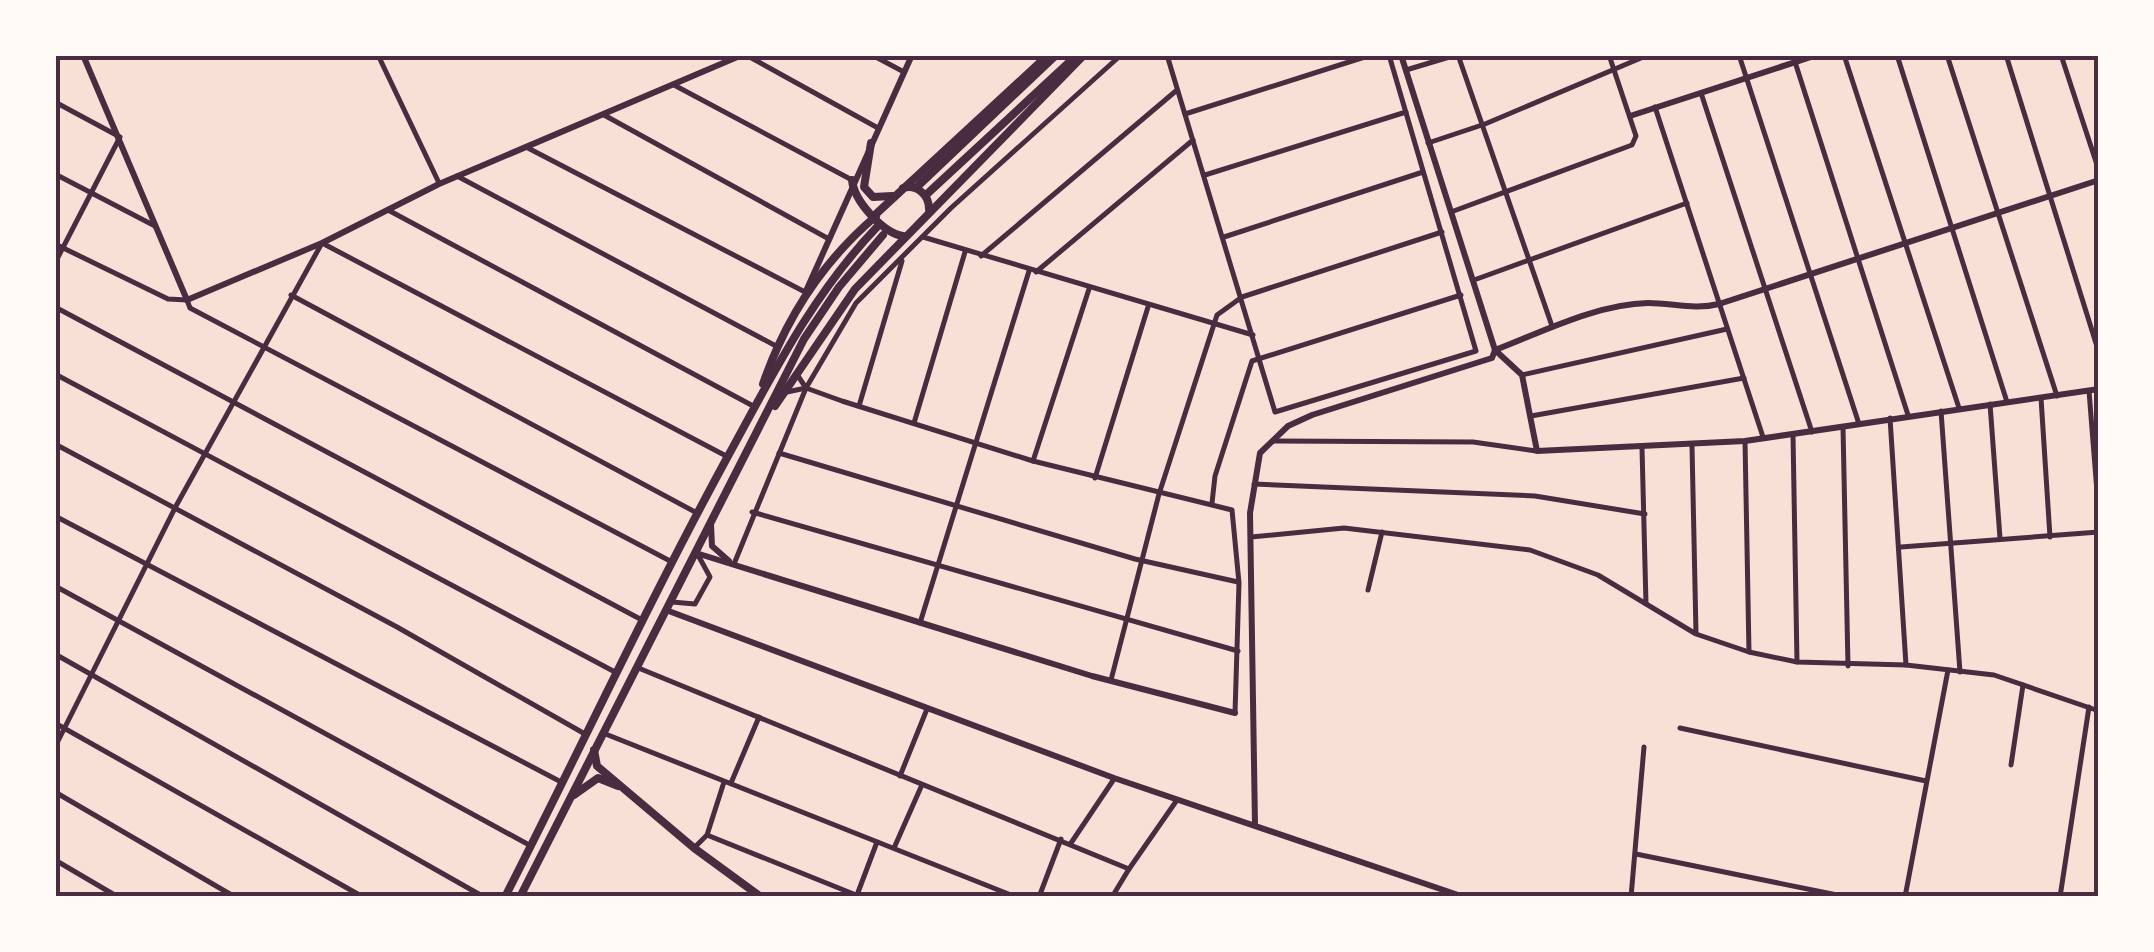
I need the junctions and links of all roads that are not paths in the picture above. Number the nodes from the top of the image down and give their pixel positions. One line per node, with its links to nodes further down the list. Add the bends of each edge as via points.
1 (83, 55): 40 (street)
2 (378, 55): 52 (street)
3 (744, 55): 29 (street); 39 (street)
4 (872, 55): 27 (street)
5 (912, 55): 27 (street)
6 (1048, 55): 54 (main road)
7 (1056, 55): 53 (main road)
8 (1081, 55): 57 (main road); 63 (main road, via 1046,99)
9 (1122, 55): 70 (street)
10 (1372, 55): 35 (street)
11 (1388, 55): 34 (street)
12 (1401, 55): 25 (street)
13 (1457, 55): 25 (street); 38 (street)
14 (1609, 55): 26 (street)
15 (1648, 55): 26 (street)
16 (1739, 55): 28 (street)
17 (1817, 55): 24 (street)
18 (1844, 55): 74 (street)
19 (1898, 55): 67 (street)
20 (1947, 55): 62 (street)
21 (2006, 55): 59 (street)
22 (2061, 55): 45 (street)
23 (1169, 56): 30 (street)
24 (1795, 62): 28 (street); 80 (street)
25 (1405, 70): 43 (street)
26 (1614, 70): 37 (street); 38 (street)
27 (904, 72): 39 (street)
28 (1747, 76): 31 (street); 84 (street)
29 (674, 85): 36 (street); 50 (street)
30 (1177, 90): 35 (street); 78 (street)
31 (1700, 91): 33 (street); 86 (street)
32 (55, 102): 40 (street)
33 (1654, 107): 37 (street); 60 (street)
34 (1406, 112): 46 (street); 48 (street)
35 (1185, 114): 41 (street)
36 (604, 115): 44 (street); 72 (street)
37 (1630, 116): 56 (street, via 1632,145)
38 (1486, 124): 43 (street); 56 (street)
39 (878, 128): 42 (street)
40 (120, 137): 55 (street); 66 (street)
41 (1193, 140): 48 (street); 83 (street)
42 (871, 142): 50 (street); 58 (main road, via 864,187 873,197)
43 (1426, 143): 64 (street)
44 (526, 148): 49 (street); 88 (street)
45 (2099, 171)
46 (1424, 172): 68 (street); 71 (street)
47 (55, 174): 55 (street)
48 (1205, 175): 71 (street)
49 (457, 176): 52 (street); 100 (street)
50 (852, 180): 65 (main road, via 856,197); 72 (street)
51 (2099, 180): 59 (street)
52 (440, 184): 61 (street)
53 (919, 185)
54 (903, 188): 58 (main road); 63 (main road, via 924,194)
55 (91, 192): 66 (street); 76 (street)
56 (1507, 192): 64 (street); 81 (street)
57 (928, 194)
58 (892, 196): 65 (main road)
59 (2051, 196): 62 (street); 103 (street)
60 (1687, 203): 81 (street); 93 (street)
61 (388, 210): 73 (street); 119 (street)
62 (1998, 212): 67 (street); 113 (street)
63 (928, 213): 69 (main road)
64 (1448, 213): 85 (street)
65 (876, 215): 69 (main road); 88 (main road)
66 (155, 226): 92 (street)
67 (1952, 228): 74 (street); 115 (street)
68 (1442, 232): 90 (street); 91 (street)
69 (904, 236): 106 (main road, via 855,288)
70 (923, 237): 77 (street); 79 (street)
71 (1224, 237): 91 (street)
72 (829, 239): 88 (street)
73 (322, 242): 89 (street); 92 (street); 141 (street)
74 (1904, 243): 80 (street); 120 (street)
75 (55, 244): 76 (street)
76 (62, 248): 82 (street); 92 (street, via 168,300)
77 (966, 252): 78 (street); 126 (street)
78 (981, 256): 83 (street)
79 (903, 258): 109 (street, via 856,303); 118 (street)
80 (1856, 259): 84 (street); 123 (street)
81 (1530, 260): 85 (street); 97 (street)
82 (55, 263)
83 (1033, 272): 87 (street); 132 (street)
84 (1808, 274): 86 (street); 127 (street)
85 (1471, 282): 102 (street)
86 (1766, 288): 93 (street); 129 (street)
87 (1089, 289): 94 (street); 142 (street)
88 (805, 292): 100 (main road)
89 (291, 295): 101 (street); 150 (street)
90 (1461, 295): 104 (street); 104 (street, via 1476,351 1275,412)
91 (1242, 297): 96 (street, via 1216,314); 99 (street)
92 (187, 300): 101 (street, via 190,308)
93 (1719, 304): 97 (street, via 1647,303); 98 (street)
94 (1148, 306): 96 (street); 143 (street)
95 (55, 307): 116 (street)
96 (1212, 326): 99 (street); 145 (street)
97 (1553, 328): 102 (street)
98 (1727, 329): 107 (street); 108 (street)
99 (1253, 334): 104 (street)
100 (776, 346): 119 (main road)
101 (261, 347): 116 (street); 164 (street)
102 (1496, 350): 107 (street); 133 (street, via 1492,358 1312,415)
103 (2099, 353)
104 (1260, 359): 146 (street, via 1248,366)
105 (55, 374): 139 (street)
106 (797, 374): 109 (street); 112 (main road)
107 (1522, 375): 124 (street)
108 (1744, 378): 124 (street); 131 (street)
109 (806, 388): 112 (street); 118 (street); 140 (street)
110 (2099, 389): 111 (street)
111 (2089, 391): 113 (street); 153 (street)
112 (788, 392): 122 (main road)
113 (2057, 396): 114 (street)
114 (2040, 398): 115 (street); 157 (street)
115 (2007, 402): 117 (street)
116 (232, 404): 139 (street); 175 (street)
117 (1990, 404): 120 (street); 159 (street)
118 (858, 406): 126 (street)
119 (755, 407): 122 (main road, via 812,305 880,231 824,307); 141 (main road)
120 (1959, 408): 121 (street)
121 (1941, 411): 123 (street); 160 (street)
122 (768, 413): 154 (main road)
123 (1908, 415): 125 (street)
124 (1531, 416): 138 (street)
125 (1890, 418): 127 (street); 161 (street)
126 (914, 423): 132 (street)
127 (1859, 424): 128 (street)
128 (1843, 427): 129 (street); 184 (street)
129 (1812, 432): 130 (street)
130 (1793, 435): 131 (street); 181 (street)
131 (1764, 438): 134 (street)
132 (975, 441): 142 (street); 148 (street)
133 (1270, 441): 138 (street, via 1473,442); 144 (street)
134 (1745, 441): 136 (street); 179 (street)
135 (55, 444): 147 (street)
136 (1692, 446): 137 (street); 177 (street)
137 (1642, 448): 138 (street); 151 (street)
138 (1537, 451)
139 (204, 454): 147 (street); 186 (street)
140 (778, 454): 148 (street); 149 (street)
141 (728, 457): 150 (main road)
142 (1033, 461): 143 (street)
143 (1096, 478): 145 (street)
144 (1252, 484): 151 (street, via 1536,496); 158 (street)
145 (1159, 494): 146 (street); 163 (street)
146 (1212, 504): 168 (street, via 1232,510)
147 (176, 506): 167 (street); 200 (street)
148 (953, 506): 163 (street); 165 (street)
149 (752, 512): 165 (street); 166 (street)
150 (697, 513): 164 (main road)
151 (1645, 514): 171 (street)
152 (55, 516): 167 (street)
153 (2099, 517)
154 (711, 525): 162 (main road); 166 (street, via 712,546)
155 (1382, 532): 158 (street, via 1344,528); 170 (street); 171 (street, via 1544,553)
156 (2099, 532): 157 (street)
157 (2050, 536): 159 (street)
158 (1250, 537): 215 (street)
159 (2000, 538): 160 (street)
160 (1951, 543): 161 (street); 187 (street)
161 (1900, 546): 182 (street)
162 (696, 554): 166 (street); 172 (main road); 172 (street, via 710,576 695,604)
163 (1142, 560): 168 (street); 173 (street)
164 (672, 562): 175 (main road)
165 (938, 562): 173 (street); 176 (street)
166 (732, 563): 176 (street)
167 (146, 564): 174 (street); 208 (street)
168 (1238, 583): 178 (street)
169 (55, 586): 174 (street)
170 (1368, 590)
171 (1646, 604): 177 (street)
172 (667, 606): 183 (main road); 192 (street)
173 (1127, 619): 178 (street); 189 (street)
174 (118, 620): 188 (street); 220 (street)
175 (642, 620): 186 (main road)
176 (920, 623): 189 (street)
177 (1696, 634): 179 (street)
178 (1238, 651): 194 (street)
179 (1749, 652): 181 (street)
180 (55, 654): 188 (street)
181 (1797, 662): 184 (street)
182 (1906, 664): 184 (street); 185 (street)
183 (635, 666): 195 (street); 199 (main road)
184 (1848, 666)
185 (1948, 670): 187 (street); 207 (street)
186 (616, 672): 200 (main road)
187 (1960, 672): 190 (street)
188 (92, 674): 197 (street); 231 (street)
189 (1111, 680): 194 (street)
190 (2024, 685): 191 (street); 204 (street)
191 (2089, 707): 193 (street); 242 (street)
192 (927, 709): 205 (street); 206 (street)
193 (2099, 711)
194 (1235, 713)
195 (759, 717): 205 (street); 209 (street)
196 (55, 723): 197 (street)
197 (64, 728): 202 (street); 230 (street)
198 (1680, 728): 207 (street)
199 (601, 732): 201 (main road); 209 (street)
200 (585, 734): 208 (main road)
201 (594, 746): 211 (main road, via 598,766); 213 (main road)
202 (55, 747)
203 (1644, 747): 223 (street)
204 (2012, 766)
205 (900, 777): 210 (street)
206 (1114, 778): 214 (street); 219 (street)
207 (1926, 780): 241 (street)
208 (562, 783): 220 (main road)
209 (728, 783): 216 (street); 218 (street)
210 (921, 787): 217 (street); 222 (street)
211 (627, 790): 213 (main road, via 598,778); 221 (main road)
212 (55, 792): 229 (street)
213 (570, 799): 233 (main road)
214 (1177, 800): 215 (street); 225 (street)
215 (1256, 825): 238 (street)
216 (707, 835): 221 (street); 226 (street)
217 (1061, 839): 219 (street); 236 (street)
218 (877, 842): 222 (street); 227 (street)
219 (1071, 843): 225 (street)
220 (531, 847): 232 (main road)
221 (694, 848): 234 (main road)
222 (894, 848): 235 (street)
223 (1636, 854): 239 (street); 240 (street)
224 (55, 860): 228 (street)
225 (1130, 868): 237 (street)
226 (844, 894): 227 (street)
227 (859, 896)
228 (118, 897)
229 (235, 897)
230 (363, 897)
231 (484, 897)
232 (505, 897)
233 (520, 897)
234 (761, 897)
235 (1016, 897)
236 (1039, 897)
237 (1112, 897)
238 (1464, 897)
239 (1631, 897)
240 (1848, 897)
241 (1905, 897)
242 (2060, 897)

